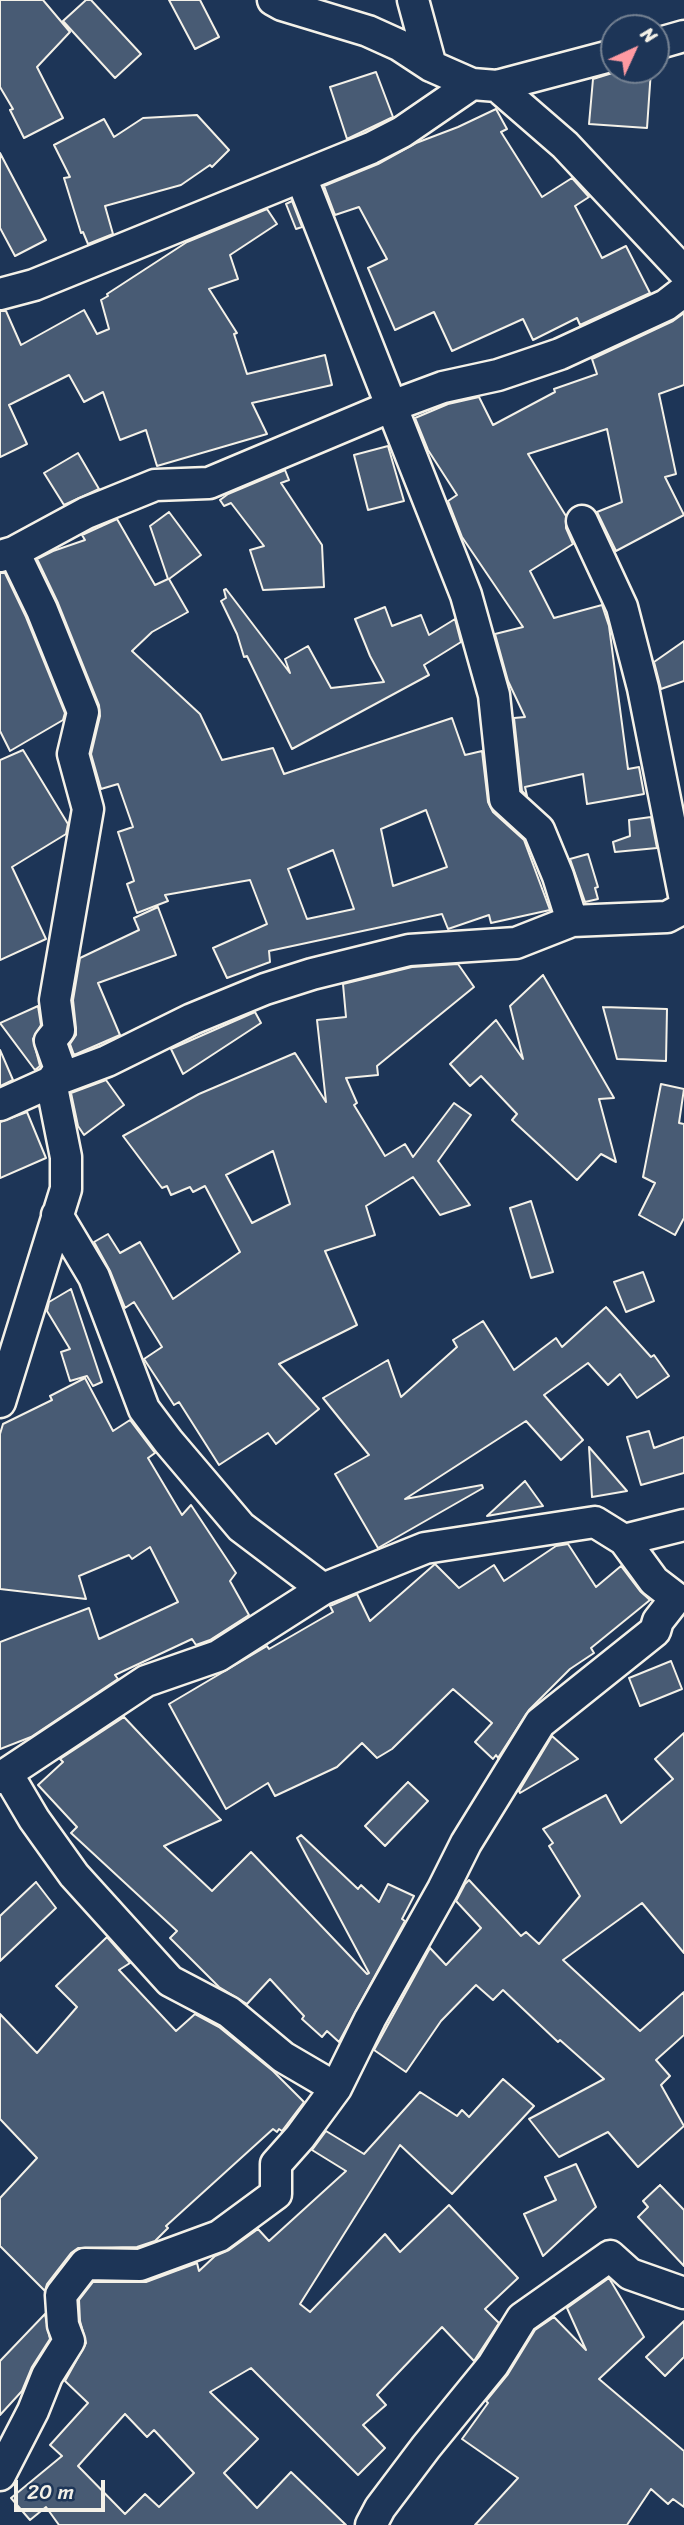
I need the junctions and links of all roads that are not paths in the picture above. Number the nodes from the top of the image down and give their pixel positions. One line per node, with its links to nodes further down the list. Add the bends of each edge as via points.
1 (273, 0): 4 (street, via 368,31)
2 (413, 0): 4 (street)
3 (600, 58): 5 (street)
4 (431, 66): 5 (street)
5 (485, 85): 6 (street, via 391,138); 7 (street, via 565,145)
6 (301, 177): 9 (street, via 34,285); 10 (street)
7 (684, 272)
8 (684, 290): 10 (street, via 666,305 561,354)
9 (0, 294)
10 (392, 406): 12 (street, via 209,484 155,485 86,513); 15 (street, via 466,595 494,695 505,799 539,830)
11 (582, 521): 13 (street, via 622,607)
12 (7, 554): 16 (street, via 42,610 83,712 73,754 88,808 55,1000 59,1030 50,1041 60,1069)
13 (684, 895)
14 (684, 908): 15 (street, via 667,917)
15 (572, 921): 16 (street, via 516,943 409,950 312,974 265,989)
16 (51, 1082): 17 (street); 18 (street, via 66,1157 66,1189)
17 (0, 1105)
18 (57, 1215): 19 (street); 22 (street, via 94,1277 144,1409 242,1527)
19 (0, 1402)
20 (684, 1525): 21 (street)
21 (624, 1540): 22 (street, via 596,1522 425,1548); 24 (street, via 654,1581 676,1598 654,1631 540,1723 466,1843)
22 (323, 1589): 23 (street, via 218,1656 146,1681)
23 (4, 1776): 24 (street, via 74,1875 170,1981 229,2012 283,2057)
24 (336, 2088): 26 (street, via 276,2164 276,2194 219,2235 140,2265 85,2264 61,2295 69,2342 47,2376)
25 (684, 2293): 27 (street, via 630,2274 610,2256 522,2318 493,2365 426,2447)
26 (0, 2475)
27 (371, 2525)

